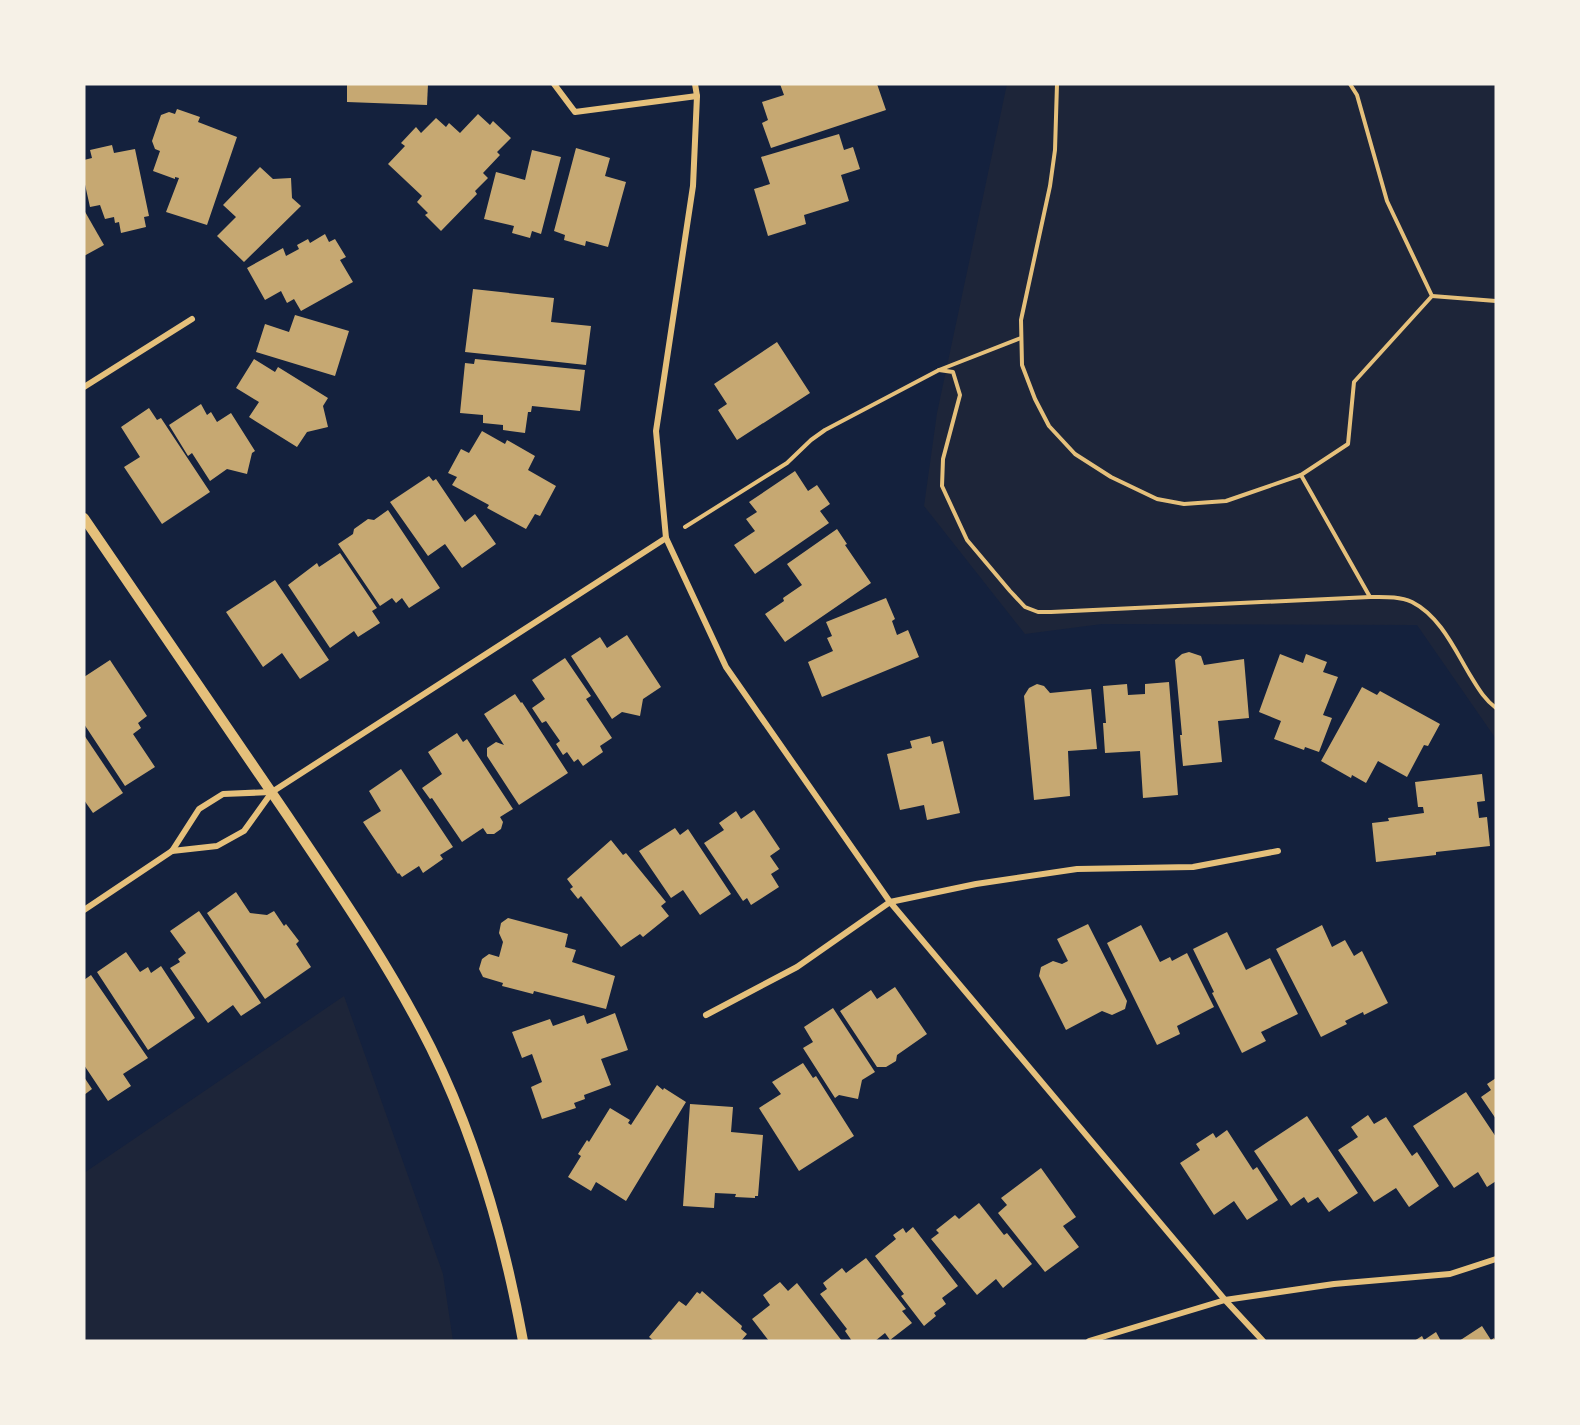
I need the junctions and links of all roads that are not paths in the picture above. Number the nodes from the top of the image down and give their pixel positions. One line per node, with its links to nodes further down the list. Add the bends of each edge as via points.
1 (554, 84): 3 (street, via 575,111)
2 (695, 84): 3 (street)
3 (697, 96): 7 (street, via 693,186 656,431)
4 (192, 319): 5 (street)
5 (84, 387)
6 (84, 518): 8 (street)
7 (666, 538): 8 (street); 11 (street, via 726,667)
8 (272, 792): 9 (street, via 244,831 217,846); 9 (street, via 223,794 199,809); 16 (street, via 364,931 431,1049 482,1178)
9 (172, 850): 12 (street)
10 (1278, 851): 11 (street, via 1193,867 1077,869)
11 (890, 902): 13 (street, via 797,967); 15 (street)
12 (84, 910)
13 (706, 1015)
14 (1496, 1259): 15 (street, via 1450,1274 1334,1284)
15 (1225, 1300): 17 (street); 18 (street)
16 (523, 1341)
17 (1089, 1341)
18 (1263, 1341)

